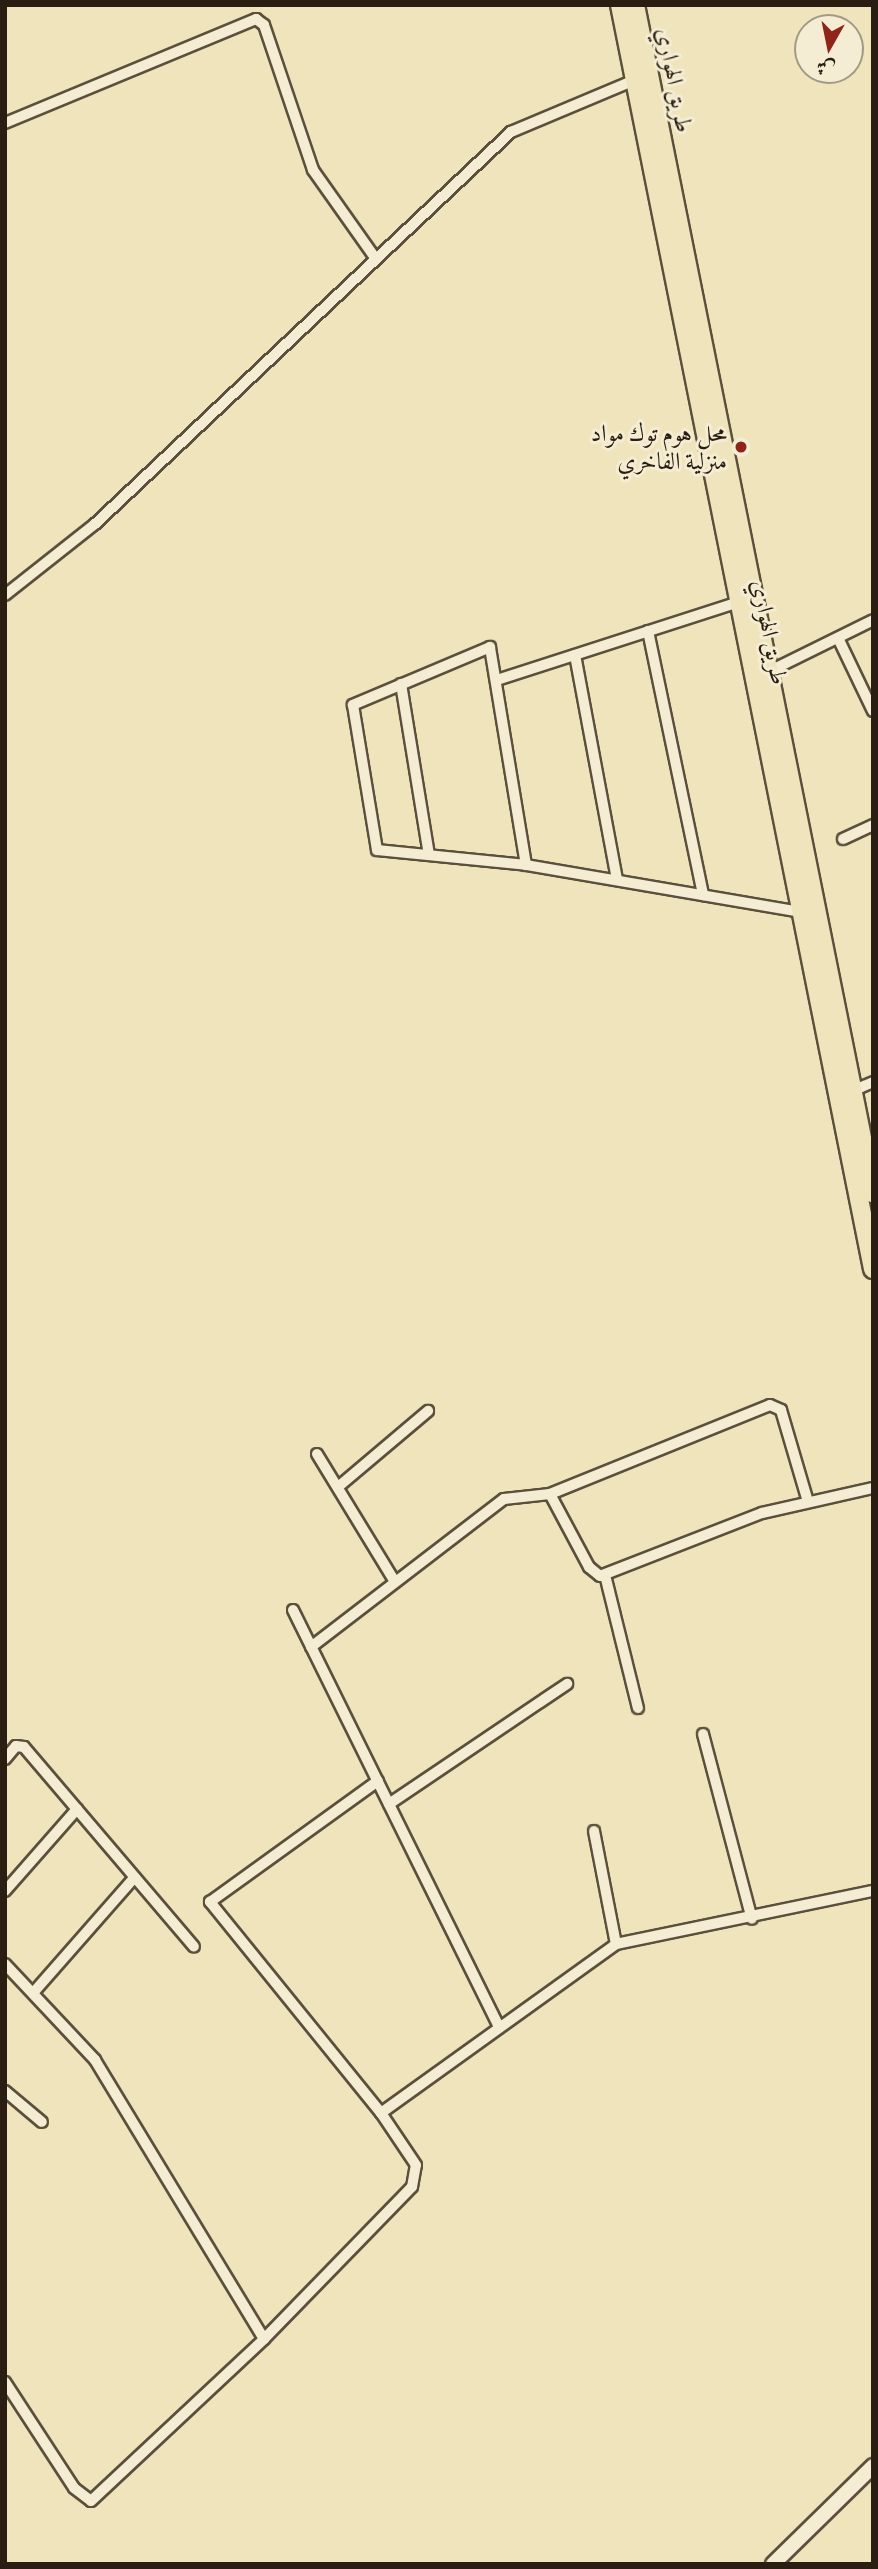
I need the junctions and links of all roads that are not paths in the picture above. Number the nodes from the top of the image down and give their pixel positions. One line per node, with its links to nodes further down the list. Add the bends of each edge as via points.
1 (620, 5): 3 (highway, طريق الهواري)
2 (635, 5): 6 (highway, طريق الهواري)
3 (635, 80): 5 (street, via 511,132); 6 (highway, طريق الهواري)
4 (5, 123): 5 (street, via 256,19 264,25 313,170)
5 (376, 258): 7 (street, via 95,524)
6 (719, 458): 8 (highway, طريق الهواري); 13 (highway, طريق الهواري)
7 (5, 594)
8 (739, 602): 10 (street); 23 (highway, طريق الهواري)
9 (873, 620): 11 (street)
10 (648, 631): 12 (street); 22 (street)
11 (838, 638): 13 (street); 16 (street)
12 (575, 655): 14 (street); 21 (street)
13 (768, 672): 25 (highway, طريق الهواري)
14 (497, 680): 15 (street, via 487,645); 20 (street)
15 (401, 684): 19 (street); 19 (street, via 352,707 373,842 382,851)
16 (873, 711)
17 (873, 825): 18 (street)
18 (843, 839)
19 (429, 855): 20 (street)
20 (526, 865): 21 (street)
21 (617, 880): 22 (street)
22 (703, 895): 23 (street)
23 (802, 912): 27 (highway, طريق الهواري)
24 (873, 1082): 25 (street)
25 (852, 1091): 26 (highway, طريق الهواري)
26 (872, 1188)
27 (873, 1269)
28 (428, 1411): 30 (street)
29 (317, 1454): 30 (street)
30 (338, 1487): 35 (street)
31 (873, 1488): 33 (street)
32 (550, 1494): 33 (street, via 770,1405 781,1410); 34 (street, via 594,1575); 35 (street, via 499,1502)
33 (808, 1502): 34 (street, via 762,1513)
34 (605, 1575): 39 (street)
35 (395, 1582): 37 (street)
36 (293, 1610): 37 (street)
37 (311, 1647): 42 (street)
38 (567, 1684): 43 (street)
39 (638, 1708)
40 (703, 1734): 49 (street)
41 (5, 1759): 44 (street, via 16,1746 24,1747)
42 (378, 1781): 43 (street); 56 (street, via 210,1902)
43 (389, 1804): 54 (street)
44 (78, 1809): 46 (street); 47 (street)
45 (594, 1831): 50 (street)
46 (135, 1877): 51 (street); 53 (street)
47 (5, 1891)
48 (873, 1891): 49 (street)
49 (752, 1919): 50 (street)
50 (616, 1944): 54 (street)
51 (194, 1947)
52 (5, 1964): 53 (street)
53 (33, 1993): 58 (street, via 95,2060)
54 (499, 2026): 56 (street)
55 (5, 2091): 57 (street)
56 (381, 2113): 58 (street, via 416,2165 412,2188)
57 (42, 2122)
58 (264, 2339): 59 (street, via 91,2501 74,2488)
59 (5, 2382)
60 (873, 2466): 61 (street)
61 (773, 2564)

